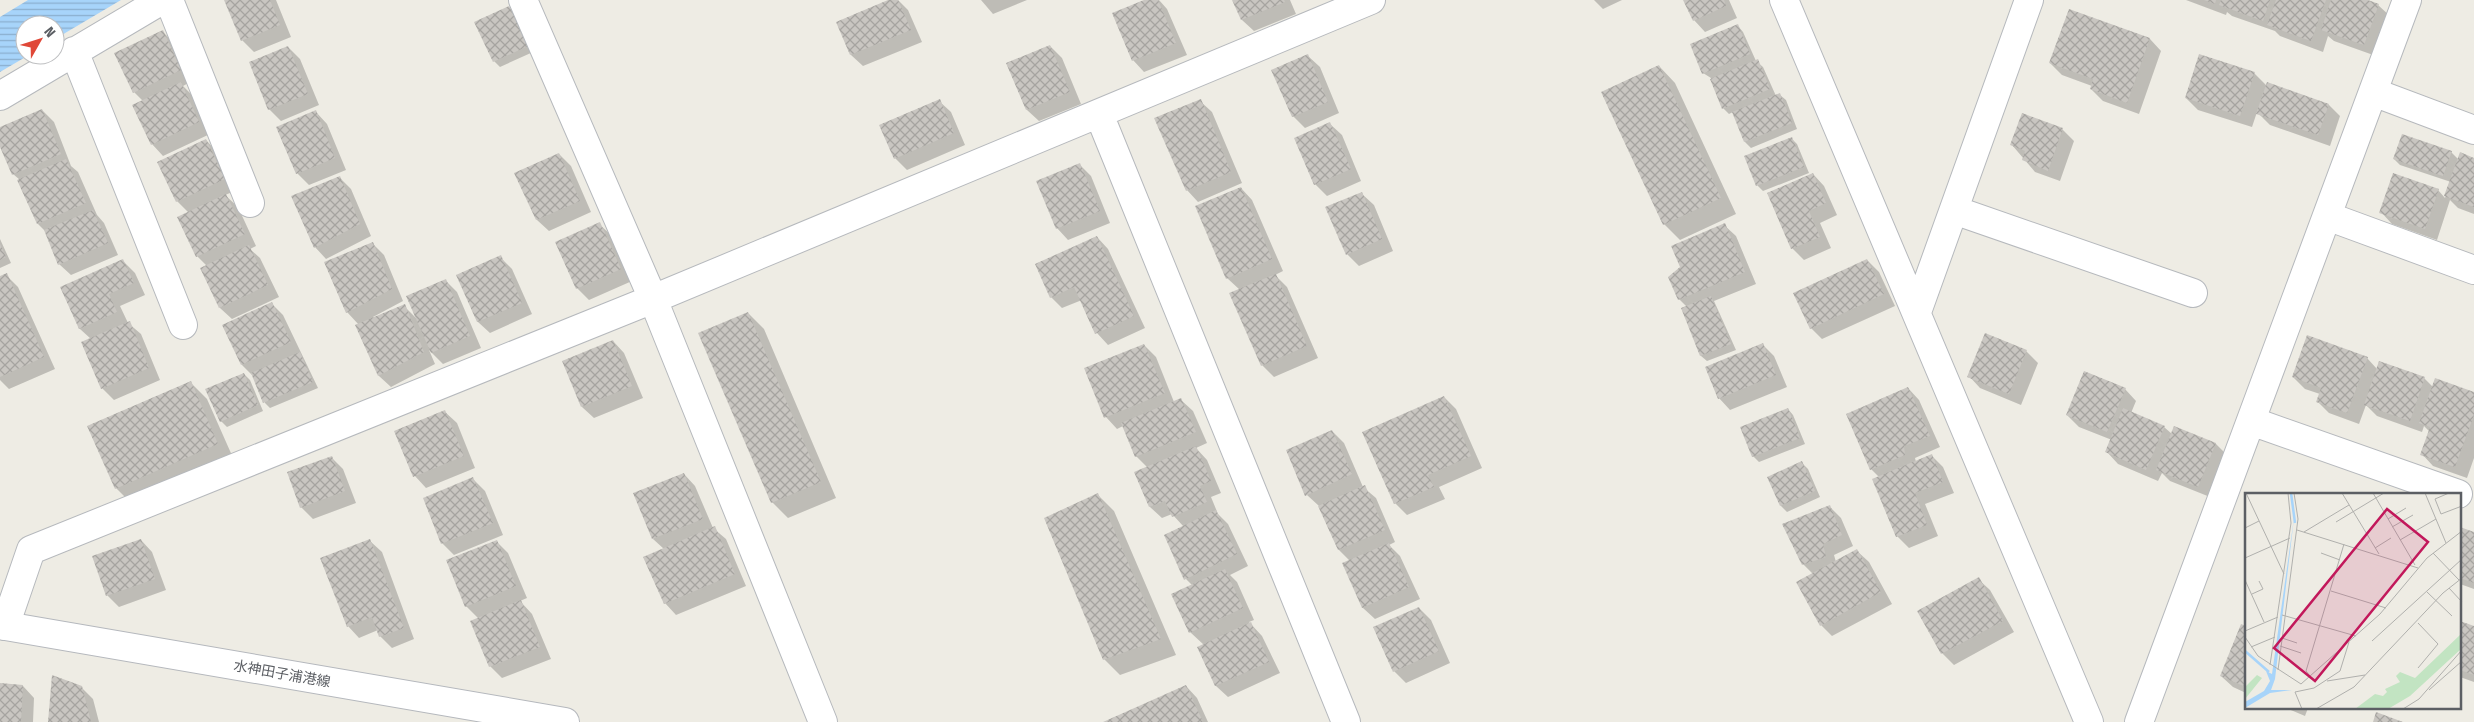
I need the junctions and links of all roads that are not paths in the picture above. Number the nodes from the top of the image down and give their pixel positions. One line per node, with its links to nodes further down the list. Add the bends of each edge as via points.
1 (162, 0): 8 (street)
2 (169, 0): 13 (street)
3 (523, 0): 18 (street)
4 (1371, 0): 11 (street)
5 (1784, 0): 19 (street)
6 (2029, 0): 14 (street)
7 (2407, 0): 9 (street)
8 (74, 51): 10 (street); 20 (street)
9 (2373, 92): 12 (street); 15 (street)
10 (0, 96)
11 (1100, 114): 18 (street); 28 (street)
12 (2474, 130)
13 (250, 203)
14 (1954, 210): 17 (street); 19 (street)
15 (2327, 216): 16 (street); 21 (street)
16 (2474, 270)
17 (2193, 293)
18 (653, 299): 25 (street, via 31,550); 27 (street)
19 (1917, 312): 29 (street)
20 (183, 326)
21 (2250, 421): 22 (street); 30 (street)
22 (2453, 493)
23 (2462, 496): 24 (street)
24 (2474, 500)
25 (3, 626): 26 (street, 水神田子浦港線)
26 (565, 722)
27 (824, 722)
28 (1346, 722)
29 (2090, 722)
30 (2138, 722)

